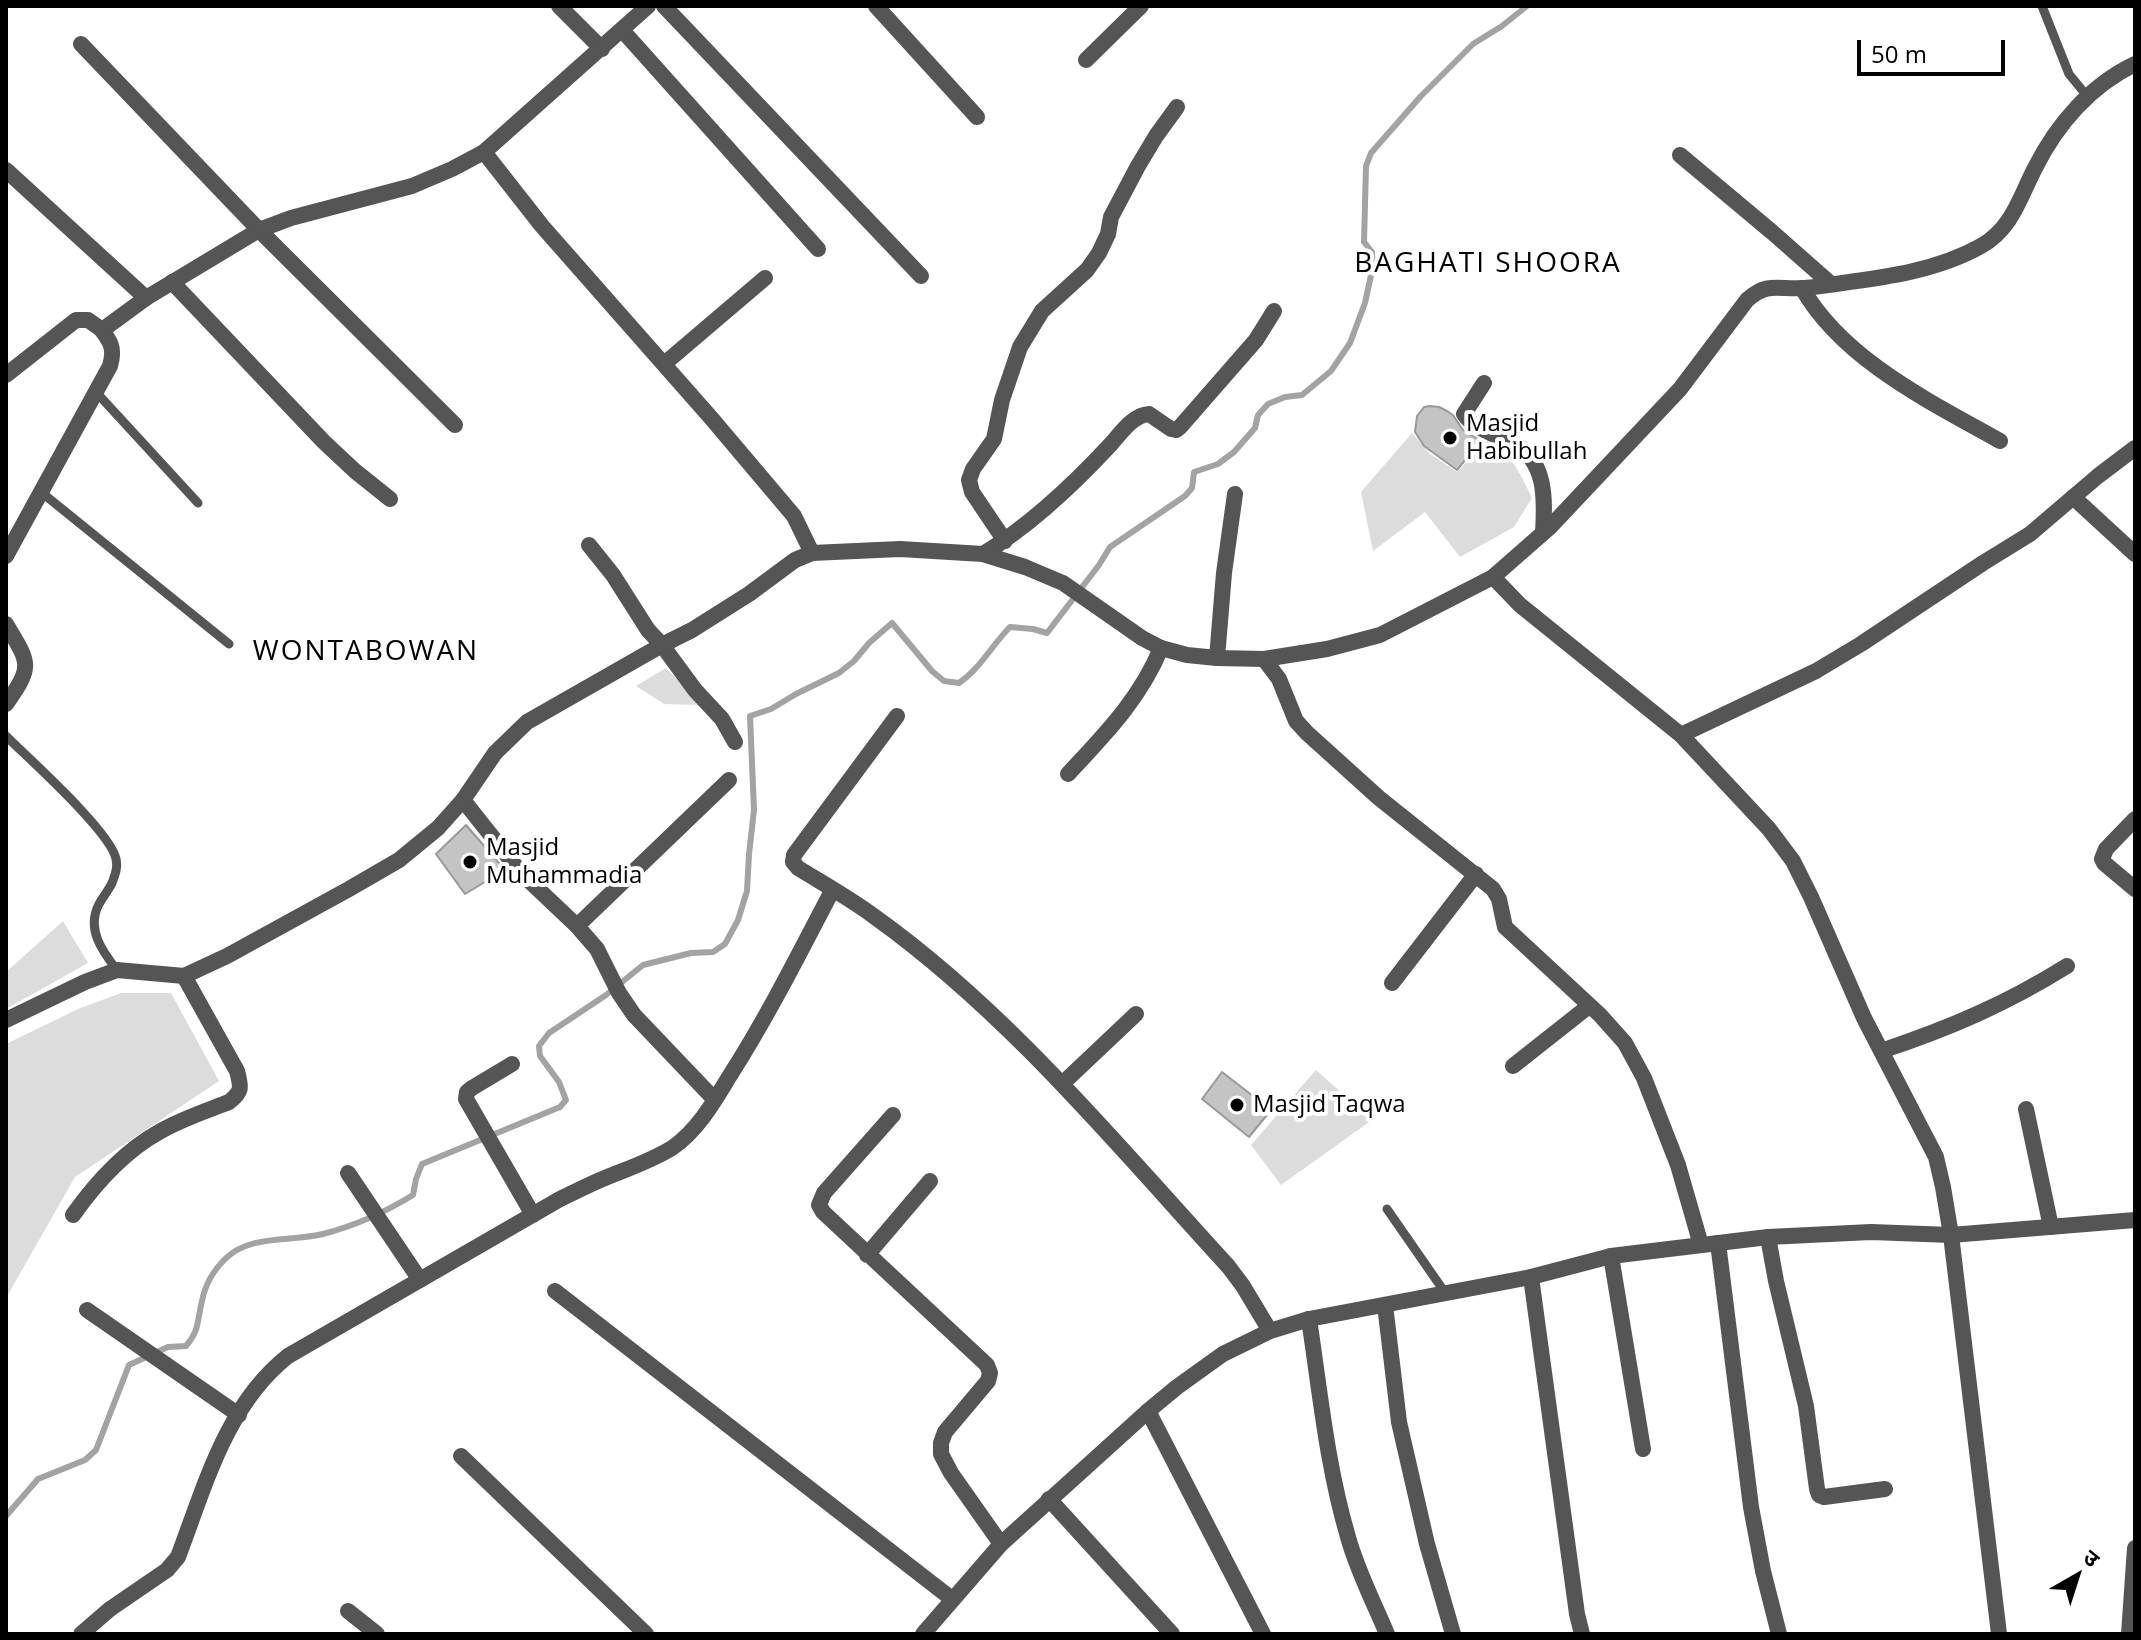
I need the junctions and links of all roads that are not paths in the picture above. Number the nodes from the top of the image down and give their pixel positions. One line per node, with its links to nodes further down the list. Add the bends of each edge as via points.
1 (559, 6): 9 (street)
2 (648, 6): 7 (street)
3 (664, 6): 20 (street)
4 (876, 6): 14 (street)
5 (1141, 6): 10 (street)
6 (2042, 6): 12 (lane, via 2069,74)
7 (622, 30): 9 (street); 19 (street)
8 (81, 44): 18 (street)
9 (602, 49): 15 (street)
10 (1086, 60)
11 (2135, 64): 12 (street)
12 (2087, 96): 23 (street, via 2036,165 2004,229 1983,245 1944,263)
13 (1177, 107): 41 (street, via 1138,166 1099,253 1042,311 1020,347 994,439 969,480)
14 (977, 117)
15 (484, 152): 18 (street, via 412,186); 28 (street)
16 (1680, 155): 23 (street)
17 (6, 170): 25 (street)
18 (259, 230): 22 (street); 32 (street)
19 (818, 249)
20 (921, 276)
21 (765, 278): 28 (street)
22 (172, 282): 25 (street); 38 (street, via 324,442)
23 (1831, 284): 24 (street)
24 (1802, 288): 33 (street, via 1832,328 1880,369); 40 (street, via 1772,286 1747,300 1680,389)
25 (146, 298): 27 (street)
26 (1274, 311): 41 (street, via 1256,340 1180,427 1171,429 1149,414 1136,418 1088,470)
27 (101, 329): 29 (street, via 88,320 76,320); 31 (street, via 114,353)
28 (664, 364): 43 (street, via 794,516)
29 (6, 375)
30 (1484, 383): 40 (street, via 1464,414 1523,449 1532,460 1545,496)
31 (96, 392): 35 (street); 39 (lane)
32 (455, 425)
33 (2000, 441)
34 (2135, 448): 37 (street)
35 (41, 492): 46 (street); 49 (lane)
36 (1235, 494): 52 (street)
37 (2073, 497): 45 (street); 56 (street, via 2030,534 1838,658)
38 (390, 499)
39 (198, 503)
40 (1543, 533): 47 (street)
41 (1005, 541): 44 (street)
42 (589, 545): 50 (street)
43 (812, 553): 44 (street, via 900,549); 50 (street)
44 (983, 554): 51 (street, via 1025,567 1077,593)
45 (2135, 554)
46 (6, 556)
47 (1493, 577): 53 (street, via 1380,635); 56 (street, via 1520,605)
48 (6, 624): 54 (street, via 25,656 26,668)
49 (229, 644)
50 (662, 645): 58 (street); 61 (street, via 527,722 495,753)
51 (1161, 648): 52 (street); 59 (street, via 1128,709)
52 (1217, 658): 53 (street)
53 (1264, 659): 63 (street, via 1307,733)
54 (6, 704)
55 (897, 716): 64 (street, via 794,855 798,868)
56 (1681, 735): 74 (street, via 1793,861)
57 (6, 736): 68 (lane, via 82,812 116,857 114,878 93,918 94,935)
58 (735, 742)
59 (1068, 774)
60 (729, 780): 66 (street)
61 (463, 800): 66 (street, via 521,873); 69 (street, via 399,860)
62 (2135, 819): 65 (street, via 2102,859)
63 (1476, 874): 70 (street); 71 (street, via 1499,899 1505,927)
64 (833, 889): 77 (street, via 917,950); 78 (street, via 779,994)
65 (2135, 889)
66 (577, 926): 78 (street, via 597,949 634,1015)
67 (2067, 966): 74 (street, via 1996,1006)
68 (117, 970): 69 (street); 73 (street)
69 (184, 976): 84 (street, via 237,1071 237,1095 157,1132 90,1191)
70 (1392, 983)
71 (1589, 1006): 76 (street); 90 (street, via 1625,1043 1644,1078)
72 (1136, 1014): 77 (street)
73 (6, 1020)
74 (1881, 1051): 88 (street, via 1936,1157)
75 (512, 1064): 85 (street, via 467,1092 466,1099)
76 (1513, 1066)
77 (1062, 1084): 100 (street, via 1228,1266)
78 (715, 1100): 85 (street, via 673,1147)
79 (2026, 1109): 87 (street)
80 (893, 1115): 91 (street, via 819,1205)
81 (348, 1173): 94 (street)
82 (930, 1181): 91 (street)
83 (1387, 1209): 96 (lane)
84 (73, 1215)
85 (533, 1215): 94 (street)
86 (2135, 1220): 87 (street)
87 (2051, 1227): 88 (street)
88 (1951, 1235): 89 (street); 121 (street)
89 (1768, 1237): 90 (street); 105 (street, via 1806,1406 1819,1495)
90 (1709, 1244): 92 (street); 120 (street, via 1751,1507)
91 (867, 1255): 107 (street, via 987,1365 988,1381 945,1432 941,1454)
92 (1611, 1256): 93 (street); 103 (street)
93 (1531, 1277): 96 (street); 119 (street)
94 (420, 1280): 102 (street, via 269,1370)
95 (555, 1291): 109 (street)
96 (1446, 1294): 97 (street)
97 (1385, 1305): 99 (street); 118 (street, via 1399,1422)
98 (87, 1310): 102 (street)
99 (1309, 1319): 100 (street); 117 (street, via 1348,1540)
100 (1270, 1331): 101 (street, via 1223,1354)
101 (1148, 1411): 106 (street); 116 (street)
102 (239, 1415): 111 (street, via 209,1469 178,1557)
103 (1643, 1449)
104 (461, 1456): 113 (street)
105 (1885, 1489)
106 (1049, 1499): 107 (street); 115 (street)
107 (1001, 1544): 109 (street)
108 (2135, 1548): 122 (street)
109 (952, 1599): 114 (street)
110 (348, 1611): 112 (street)
111 (81, 1634)
112 (377, 1634)
113 (646, 1634)
114 (923, 1634)
115 (1172, 1634)
116 (1263, 1634)
117 (1387, 1634)
118 (1453, 1634)
119 (1582, 1634)
120 (1779, 1634)
121 (1999, 1634)
122 (2129, 1634)

